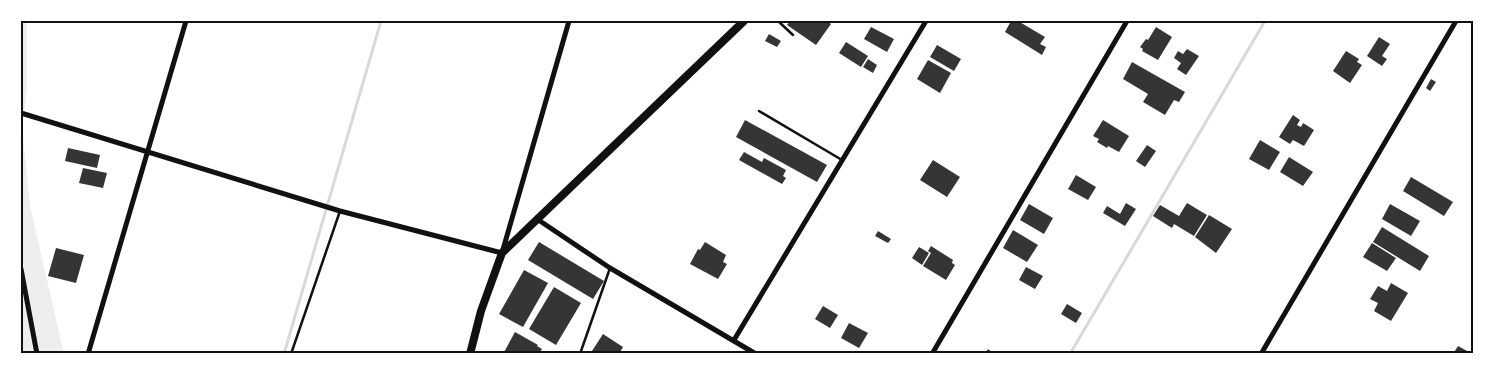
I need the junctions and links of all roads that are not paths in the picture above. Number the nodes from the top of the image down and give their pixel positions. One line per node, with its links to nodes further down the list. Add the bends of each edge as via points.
1 (186, 21): 11 (street)
2 (569, 21): 15 (street)
3 (744, 21): 14 (main road)
4 (778, 21): 8 (lane)
5 (926, 21): 12 (street)
6 (1127, 21): 25 (street)
7 (1456, 21): 26 (street)
8 (793, 35)
9 (759, 111): 12 (lane)
10 (21, 113): 11 (street)
11 (147, 152): 13 (street); 20 (street)
12 (844, 161): 18 (street)
13 (340, 211): 15 (street); 21 (lane)
14 (537, 219): 15 (main road); 17 (street)
15 (502, 253): 22 (main road, via 481,311)
16 (21, 268): 19 (street)
17 (610, 268): 18 (street); 23 (lane)
18 (734, 340): 24 (street)
19 (36, 354)
20 (88, 354)
21 (291, 354)
22 (470, 354)
23 (580, 354)
24 (756, 354)
25 (932, 354)
26 (1261, 354)

